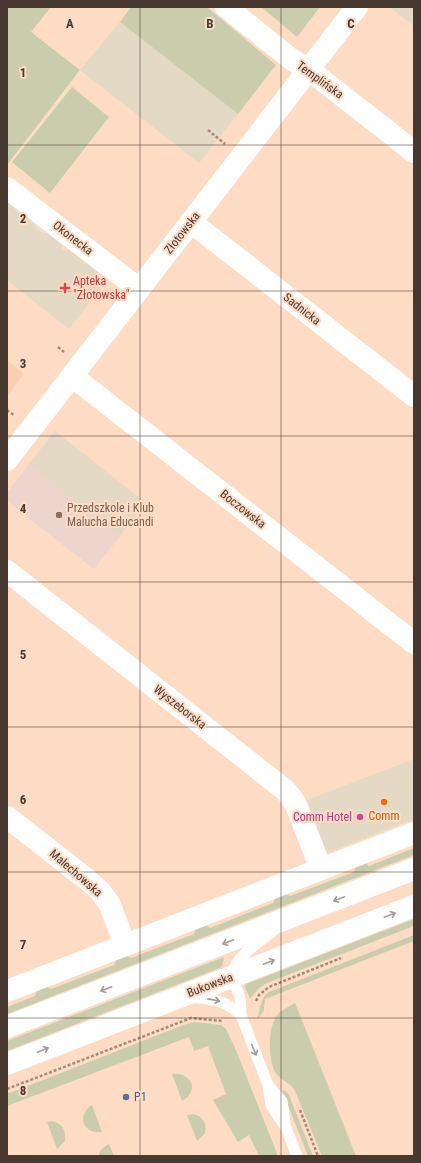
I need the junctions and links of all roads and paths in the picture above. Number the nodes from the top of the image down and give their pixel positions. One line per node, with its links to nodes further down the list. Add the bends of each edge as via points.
1 (226, 7): 3 (street, Templińska)
2 (357, 7): 3 (street, Złotowska)
3 (307, 71): 6 (street, Templińska, via 317,76); 8 (street, Złotowska)
4 (208, 130): 5 (path)
5 (226, 144)
6 (414, 152)
7 (7, 188): 9 (street, Okonecka)
8 (191, 222): 9 (street, Złotowska); 13 (street, Sadnicka)
9 (138, 289): 12 (street, Złotowska)
10 (58, 347): 11 (path)
11 (65, 352)
12 (72, 376): 16 (street, Złotowska); 18 (street, Boczowska)
13 (414, 396)
14 (7, 410): 15 (path)
15 (15, 416)
16 (7, 460)
17 (7, 570): 21 (street, Wyszeborska, via 285,790 296,805)
18 (414, 643)
19 (7, 816): 25 (street, Malechowska, via 101,892 110,905)
20 (414, 833): 21 (street)
21 (321, 869): 25 (street)
22 (414, 869): 24 (street, one-way to 24)
23 (414, 906): 27 (street, Bukowska, one-way to 23)
24 (290, 918): 27 (lane, via 244,954 236,963); 33 (street, one-way to 33)
25 (125, 945): 28 (street)
26 (342, 958): 30 (path, via 269,987 259,995)
27 (233, 976): 29 (street, Bukowska); 31 (lane, via 239,995)
28 (7, 991)
29 (183, 995): 31 (lane, one-way to 31, via 219,1001 229,1005); 34 (street, Bukowska, one-way to 29)
30 (256, 1002)
31 (241, 1016): 36 (lane, one-way to 36, via 268,1085 271,1105 286,1128)
32 (226, 1022): 35 (path, via 191,1018)
33 (7, 1027)
34 (7, 1064)
35 (7, 1089)
36 (297, 1156)

